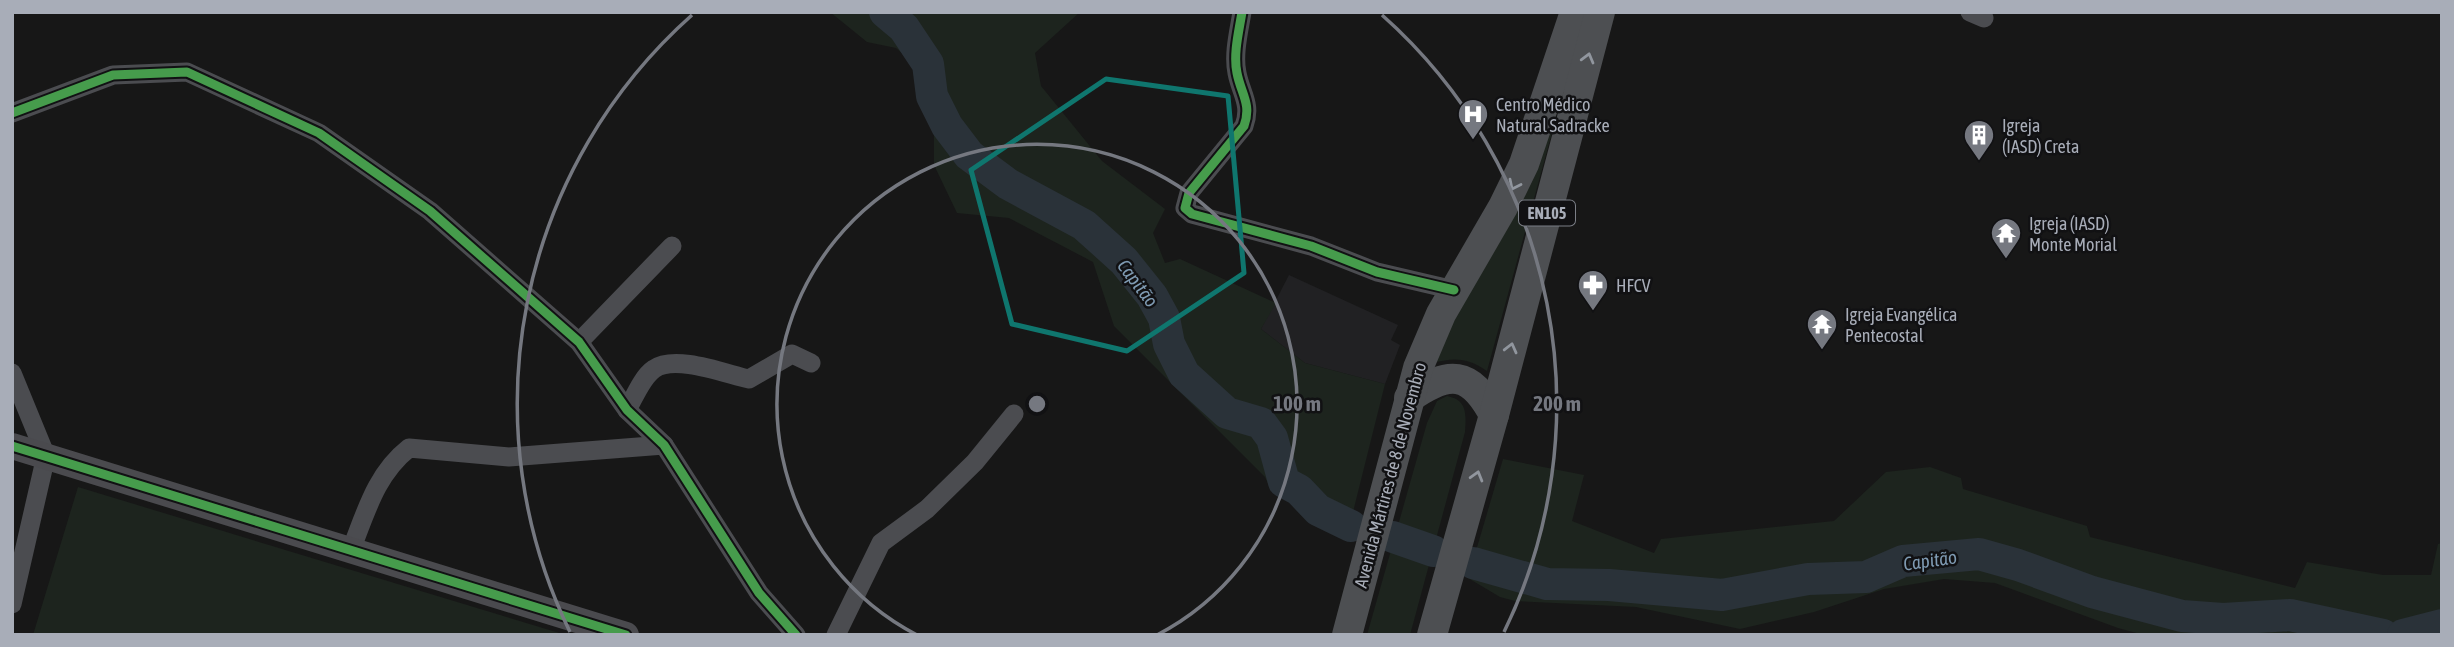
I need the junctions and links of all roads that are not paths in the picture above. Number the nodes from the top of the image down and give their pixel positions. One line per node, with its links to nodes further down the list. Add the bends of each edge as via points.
1 (1242, 12): 6 (street, via 1237,74 1248,113 1244,126 1189,193 1185,208 1192,214 1311,246 1377,272)
2 (1575, 12): 6 (main road, Avenida Mártires de 8 de Novembro / EN105, one-way to 6, via 1524,164)
3 (1600, 12): 13 (main road, EN105, one-way to 3)
4 (12, 113): 7 (street, via 113,75 187,72 319,133 430,211)
5 (672, 246): 7 (street)
6 (1454, 290): 10 (main road, Avenida Mártires de 8 de Novembro / EN105, via 1429,340)
7 (579, 342): 11 (street)
8 (811, 363): 11 (street, via 792,354 750,379 704,366 664,365 651,372)
9 (12, 373): 16 (street)
10 (1409, 398): 13 (main road, via 1440,380 1459,378 1478,389); 22 (main road, Avenida Mártires de 8 de Novembro / EN105)
11 (627, 410): 14 (street)
12 (1014, 414): 21 (street, via 975,462 927,509 881,543)
13 (1494, 415): 23 (main road, EN105, one-way to 13)
14 (664, 445): 17 (street, via 509,457 409,448 391,462 376,487); 20 (street, via 759,593)
15 (12, 446): 16 (street)
16 (46, 456): 17 (street); 18 (street)
17 (351, 550): 19 (street)
18 (12, 604)
19 (626, 635)
20 (796, 635)
21 (836, 635)
22 (1347, 635)
23 (1432, 635)

